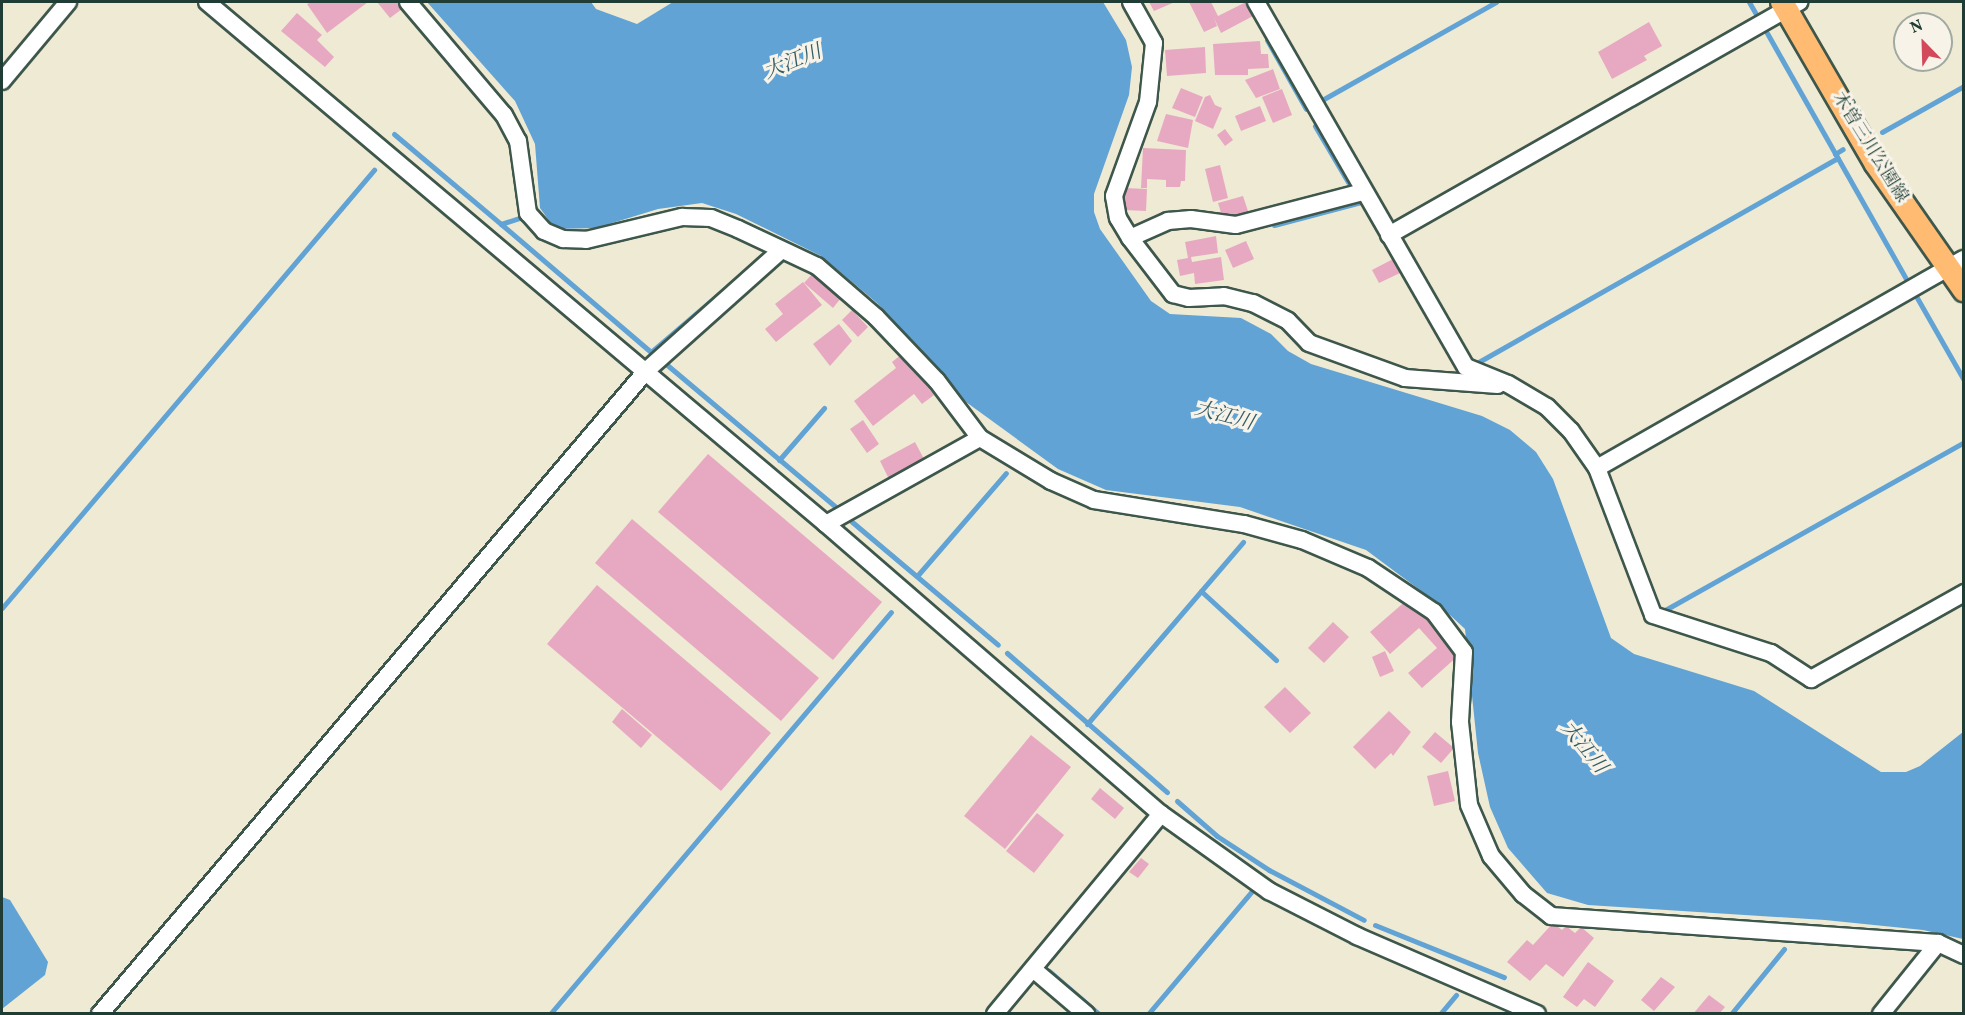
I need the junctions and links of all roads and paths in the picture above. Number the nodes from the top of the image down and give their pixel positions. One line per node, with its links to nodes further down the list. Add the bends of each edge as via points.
1 (69, 2): 7 (street)
2 (207, 2): 14 (street)
3 (408, 2): 11 (street, via 504,115 518,141 528,213 544,231 563,239 586,240 682,217 711,218)
4 (1131, 2): 10 (street, via 1154,43 1148,102 1114,196 1118,218)
5 (1256, 2): 8 (street)
6 (1789, 4): 9 (street); 12 (main road, 木曽三川公園線, via 1876,164)
7 (2, 81)
8 (1363, 192): 9 (street); 10 (street, via 1236,225 1191,219 1168,221)
9 (1389, 235): 15 (street, via 1466,367)
10 (1130, 238): 15 (street, via 1173,294 1190,298 1224,296 1253,303 1287,321 1309,343 1405,378 1431,377 1482,386)
11 (780, 251): 14 (street); 16 (street, via 817,266 876,317 937,381)
12 (1955, 264): 13 (main road, 木曽三川公園線); 17 (street)
13 (1964, 290)
14 (646, 371): 18 (street); 24 (street)
15 (1508, 384): 17 (street, via 1547,407 1571,431)
16 (980, 438): 18 (street); 21 (street, via 1051,481 1094,500 1244,525 1302,540 1368,568 1434,612 1464,652 1460,722 1469,805 1491,856 1523,894 1551,916)
17 (1597, 468): 19 (street, via 1653,615 1771,652 1811,679)
18 (826, 524): 20 (street)
19 (1964, 593)
20 (1161, 814): 23 (street); 27 (street, via 1269,891 1357,936)
21 (1938, 943): 22 (street); 28 (street)
22 (1964, 955)
23 (1033, 969): 25 (street); 26 (street)
24 (100, 1014)
25 (995, 1014)
26 (1086, 1014)
27 (1537, 1014)
28 (1881, 1014)

